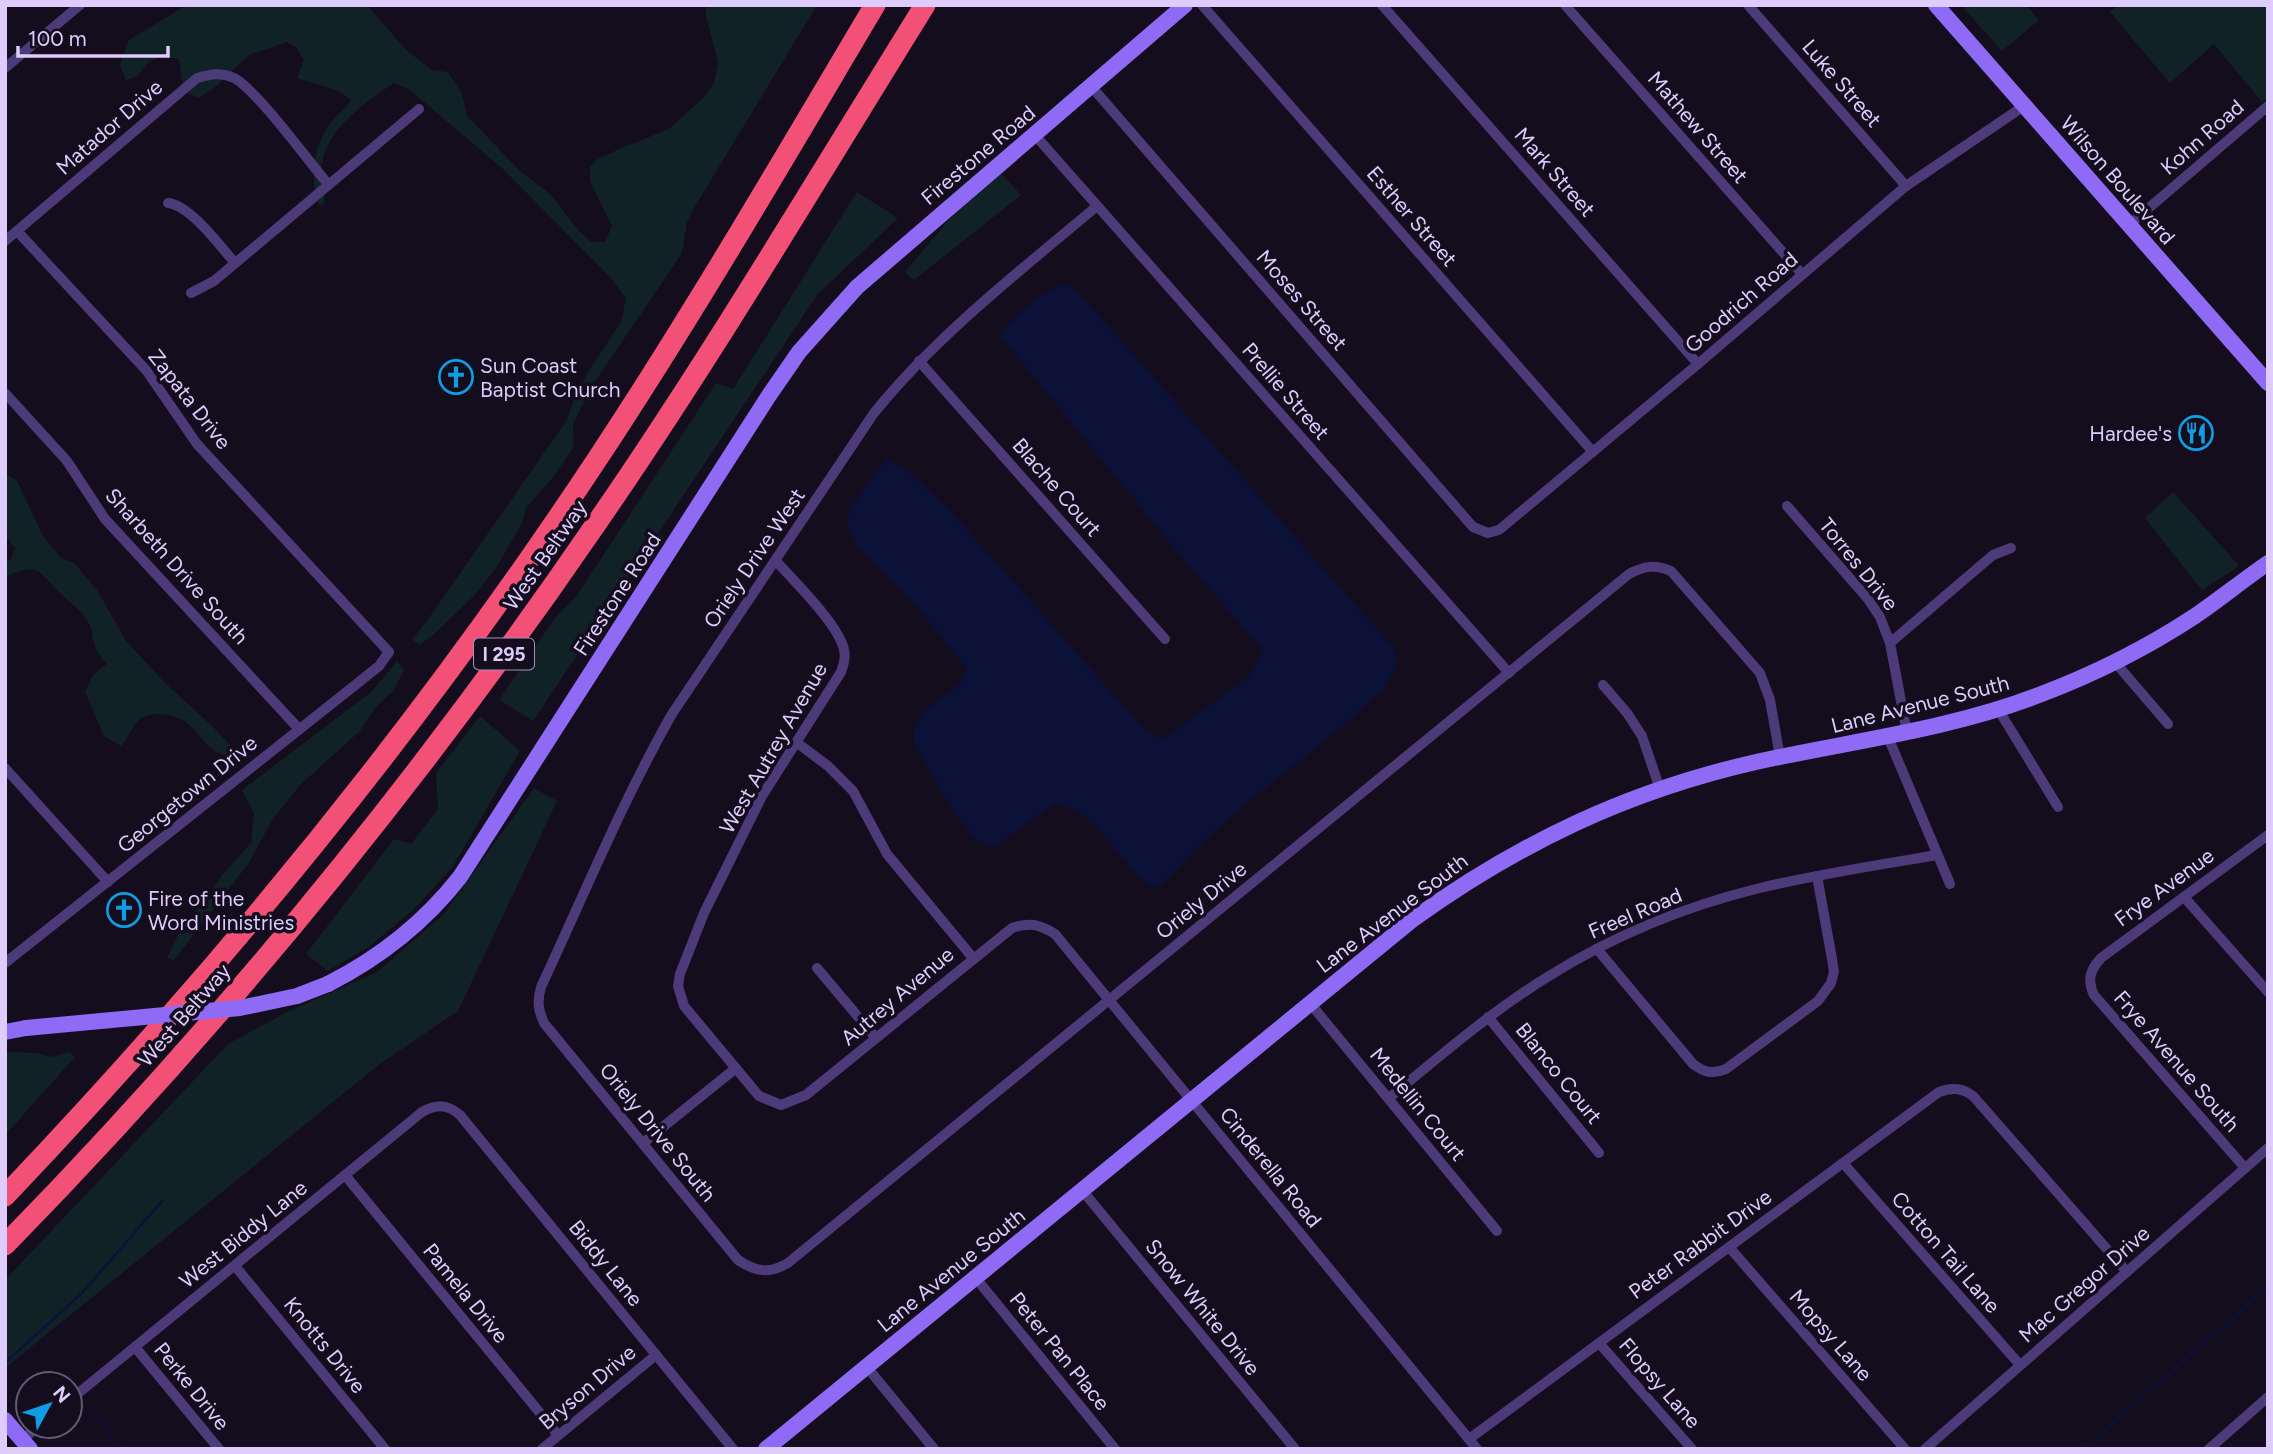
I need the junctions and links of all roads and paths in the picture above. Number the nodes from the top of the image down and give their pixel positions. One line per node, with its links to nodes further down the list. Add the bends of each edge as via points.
1 (80, 5): 10 (street)
2 (875, 5): 82 (highway, West Beltway / I 295, via 684,326 450,669 254,920)
3 (925, 5): 84 (highway, West Beltway / I 295, via 645,452 463,710 248,981 144,1100)
4 (1185, 5): 11 (street, Firestone Road)
5 (1202, 5): 30 (street, Esther Street)
6 (1382, 5): 27 (street, Mark Street)
7 (1565, 5): 24 (street, Mathew Street)
8 (1748, 5): 17 (street, Luke Street)
9 (1936, 5): 12 (street, Wilson Boulevard)
10 (5, 68)
11 (1091, 86): 15 (street, Firestone Road); 32 (street, Moses Street, via 1473,527)
12 (2024, 106): 17 (street, Goodrich Road); 20 (street, Wilson Boulevard)
13 (2268, 106): 20 (street, Kohn Road)
14 (419, 109): 16 (street)
15 (1034, 134): 19 (street, Prellie Street); 69 (street, Firestone Road, bridge, via 888,258 822,324 768,397 460,877 398,942 359,968 297,996 240,1008)
16 (327, 184): 21 (street, Matador Drive, via 255,96 236,79 216,72 197,78); 23 (street)
17 (1906, 186): 24 (street, Goodrich Road)
18 (168, 203): 23 (street, via 188,212)
19 (1097, 206): 26 (street, Oriely Drive West); 40 (street, Prellie Street)
20 (2129, 225): 28 (street, Wilson Boulevard)
21 (18, 231): 22 (street, Matador Drive); 38 (street, Zapata Drive, via 146,370 197,444)
22 (5, 241)
23 (235, 263): 25 (street)
24 (1802, 274): 27 (street, Goodrich Road)
25 (191, 293)
26 (919, 361): 34 (street, Oriely Drive West, via 874,413); 36 (street, Blache Court)
27 (1699, 364): 30 (street, Goodrich Road)
28 (2268, 383)
29 (5, 393): 44 (street, Sharbeth Drive South, via 67,461 105,519)
30 (1593, 452): 32 (street, Goodrich Road, via 1499,530)
31 (1787, 506): 37 (street, Torres Drive, via 1874,607)
32 (1488, 533)
33 (2011, 548): 37 (street, via 1993,555)
34 (776, 562): 47 (street, West Autrey Avenue, via 836,630 845,651 841,672); 65 (street, Oriely Drive West, via 649,755 599,855)
35 (2268, 563): 39 (street, Lane Avenue South, via 2194,616)
36 (1165, 639)
37 (1890, 643): 45 (street, Torres Drive)
38 (388, 652): 44 (street, Georgetown Drive, via 379,666)
39 (2114, 660): 42 (street, Lane Avenue South); 43 (street)
40 (1508, 673): 48 (street, Oriely Drive, via 1629,574 1642,568 1662,568 1679,579 1760,673); 66 (street, Oriely Drive)
41 (1603, 685): 50 (street, via 1642,736)
42 (1998, 709): 45 (street, Lane Avenue South); 51 (street)
43 (2168, 724)
44 (299, 729): 55 (street, Georgetown Drive)
45 (1907, 733): 46 (street, Lane Avenue South)
46 (1888, 737): 48 (street, Lane Avenue South); 53 (street)
47 (796, 742): 60 (street, via 853,791 887,854); 71 (street, West Autrey Avenue, via 762,796 704,913 680,974 684,1006)
48 (1780, 757): 50 (street, Lane Avenue South)
49 (5, 768): 55 (street)
50 (1660, 789): 67 (street, Lane Avenue South, via 1571,824 1491,866 1412,920)
51 (2059, 807)
52 (2268, 835): 57 (street, Frye Avenue)
53 (1937, 855): 54 (street, Freel Road); 56 (street)
54 (1817, 876): 59 (street, Freel Road, via 1703,905); 59 (street, via 1834,971 1826,993 1726,1069 1708,1073 1693,1064)
55 (108, 882): 61 (street, Georgetown Drive)
56 (1950, 884)
57 (2184, 897): 63 (street, Frye Avenue, via 2101,958); 64 (street)
58 (1027, 923): 60 (street, Autrey Avenue, via 1012,928); 66 (street, Cinderella Road, via 1055,934)
59 (1597, 949): 68 (street, Freel Road)
60 (973, 958): 70 (street, Autrey Avenue)
61 (5, 962)
62 (817, 968): 70 (street)
63 (2089, 976): 79 (street, Frye Avenue South, via 2094,995)
64 (2268, 992)
65 (538, 1000): 75 (street, Oriely Drive South, via 544,1023)
66 (1109, 1001): 73 (street, Cinderella Road); 87 (street, Oriely Drive, via 788,1263)
67 (1310, 1002): 72 (street, Medellin Court); 73 (street, Lane Avenue South)
68 (1488, 1017): 72 (street, Freel Road); 77 (street, Blanco Court)
69 (5, 1032)
70 (876, 1038): 71 (street, Autrey Avenue, via 806,1096 781,1105 759,1096)
71 (736, 1068): 75 (street)
72 (1389, 1098): 83 (street, Medellin Court)
73 (1191, 1100): 81 (street, Lane Avenue South); 99 (street, Cinderella Road)
74 (444, 1106): 80 (street, West Biddy Lane, via 422,1112); 92 (street, Biddy Lane, via 460,1115)
75 (643, 1143): 87 (street, Oriely Drive South, via 738,1260)
76 (2268, 1148): 79 (street, Mac Gregor Drive)
77 (1599, 1153)
78 (1843, 1163): 85 (street, Peter Rabbit Drive); 88 (street, Peter Rabbit Drive, via 1940,1092 1967,1091); 93 (street, Cotton Tail Lane)
79 (2245, 1168): 88 (street, Mac Gregor Drive)
80 (345, 1175): 86 (street, West Biddy Lane); 98 (street, Pamela Drive)
81 (1082, 1190): 89 (street, Lane Avenue South); 108 (street, Snow White Drive)
82 (5, 1196)
83 (1497, 1231)
84 (5, 1245)
85 (1729, 1247): 90 (street, Peter Rabbit Drive); 111 (street, Mopsy Lane)
86 (235, 1266): 91 (street, West Biddy Lane); 102 (street, Knotts Drive)
87 (767, 1272)
88 (2127, 1272): 93 (street, Mac Gregor Drive)
89 (975, 1277): 94 (street, Lane Avenue South); 107 (street, Peter Pan Place)
90 (1599, 1343): 99 (street, Peter Rabbit Drive); 110 (street, Flopsy Lane)
91 (135, 1347): 95 (street, West Biddy Lane); 101 (street, Perke Drive)
92 (656, 1354): 98 (street, Bryson Drive); 104 (street, Biddy Lane)
93 (2020, 1365): 112 (street, Mac Gregor Drive)
94 (866, 1366): 105 (street, Lane Avenue South); 106 (street)
95 (84, 1389)
96 (2267, 1400): 113 (street)
97 (5, 1420): 100 (street)
98 (558, 1435): 103 (street, Bryson Drive)
99 (1469, 1439): 109 (street, Cinderella Road)
100 (26, 1444)
101 (219, 1449)
102 (385, 1449)
103 (542, 1449)
104 (733, 1449)
105 (766, 1449)
106 (934, 1449)
107 (1115, 1449)
108 (1295, 1449)
109 (1477, 1449)
110 (1692, 1449)
111 (1905, 1449)
112 (1925, 1449)
113 (2209, 1449)

